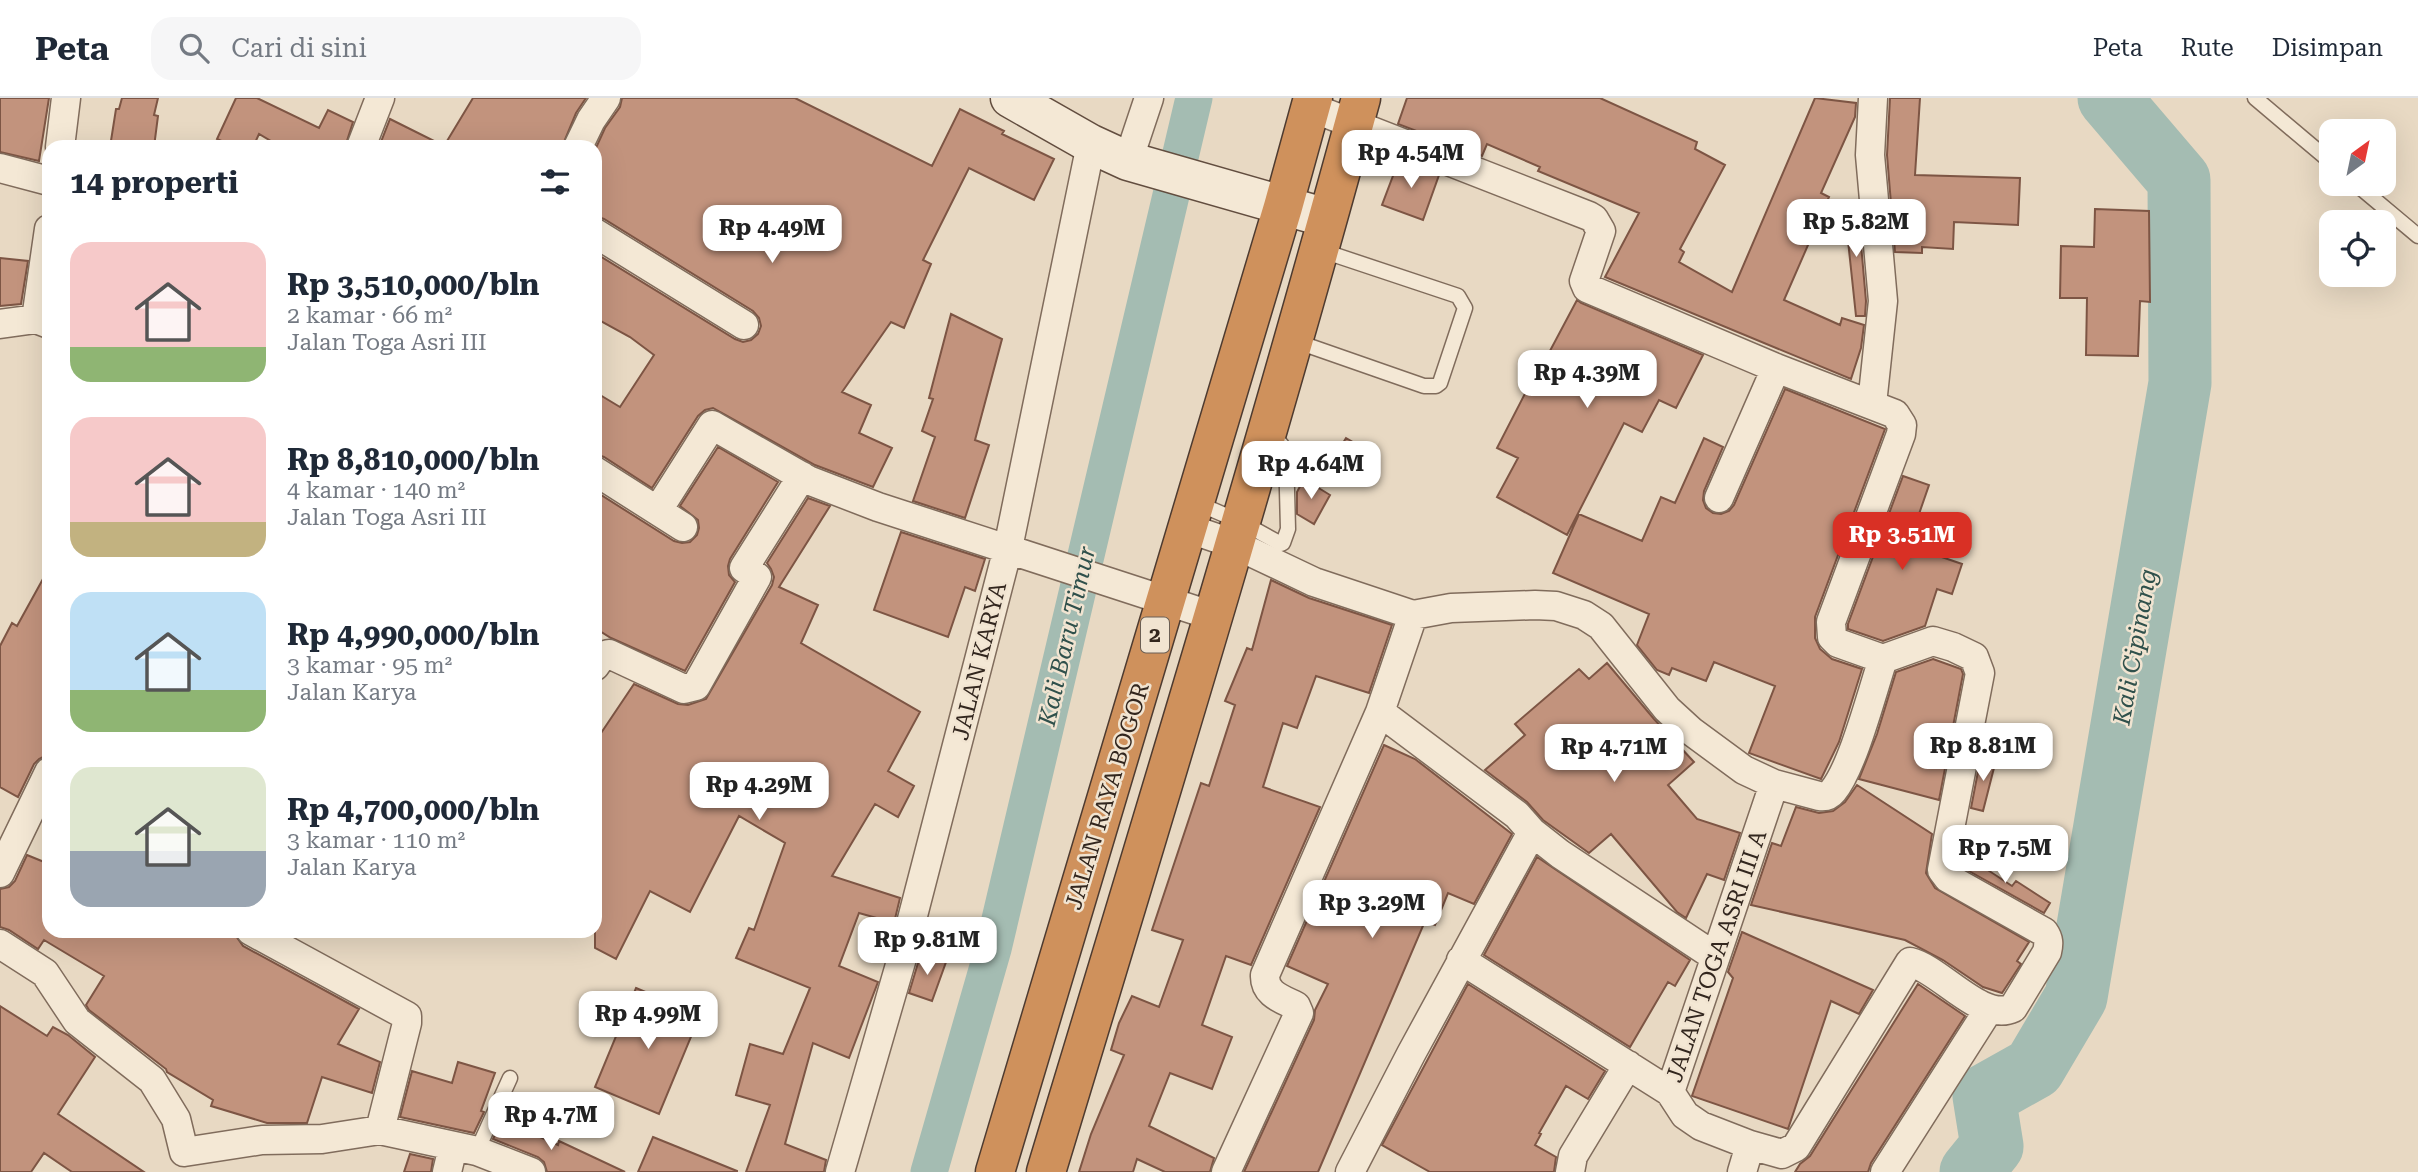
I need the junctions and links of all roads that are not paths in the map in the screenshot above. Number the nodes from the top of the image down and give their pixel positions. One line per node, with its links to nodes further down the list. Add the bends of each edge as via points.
1 (66, 98): 10 (street)
2 (380, 98): 11 (street)
3 (606, 98): 12 (street)
4 (1010, 98): 13 (street)
5 (1149, 98): 15 (street)
6 (1873, 98): 28 (street, via 1870,155 1883,301)
7 (2255, 98): 14 (lane)
8 (1311, 103): 9 (street); 19 (highway, JALAN RAYA BOGOR / 2)
9 (1357, 111): 20 (highway, 2); 27 (street, via 1589,216 1601,231 1584,281 1587,288)
10 (61, 140)
11 (364, 140)
12 (581, 140)
13 (1091, 144): 15 (street); 36 (street, JALAN KARYA)
14 (2319, 152)
15 (1143, 166): 19 (street)
16 (0, 168): 17 (street)
17 (42, 179)
18 (2370, 196): 21 (lane)
19 (1283, 207): 20 (street); 33 (highway, JALAN RAYA BOGOR / 2)
20 (1323, 234): 26 (highway, 2); 26 (lane, via 1458,296 1465,308 1436,386 1424,386)
21 (2418, 236)
22 (602, 237): 25 (street)
23 (42, 321): 24 (street)
24 (0, 324)
25 (744, 325)
26 (1294, 340): 35 (highway, 2)
27 (1776, 368): 28 (street); 31 (street)
28 (1872, 404): 41 (street, via 1895,414 1902,425 1901,434 1830,630 1838,643)
29 (602, 475): 32 (street)
30 (802, 477): 32 (street, via 712,425); 36 (street, via 878,507); 40 (street, via 744,568 757,576 696,686 684,688 609,654)
31 (1720, 498)
32 (658, 510): 34 (street)
33 (1191, 515): 35 (street); 37 (highway, JALAN RAYA BOGOR / 2)
34 (682, 527)
35 (1238, 533): 38 (street, via 1314,582); 39 (highway, 2)
36 (1008, 548): 37 (street); 60 (street, JALAN KARYA, via 902,958)
37 (1166, 601): 39 (street); 61 (highway, JALAN RAYA BOGOR / 2)
38 (1413, 615): 42 (street); 43 (street, via 1451,608 1535,605 1556,606 1593,619 1667,709 1744,769)
39 (1213, 616): 62 (highway, 2)
40 (602, 656)
41 (1883, 659): 43 (street, via 1857,738 1831,793 1819,796); 51 (street, via 1933,641 1969,654 1979,667 1942,870 1948,878 2044,932 2049,945 2013,1008)
42 (1380, 712): 45 (street, via 1517,815); 63 (street, via 1265,975 1270,993 1296,1006 1299,1013)
43 (1774, 784): 49 (street, JALAN TOGA ASRI III A)
44 (42, 786): 46 (street)
45 (1532, 832): 49 (street); 50 (street)
46 (0, 873)
47 (264, 938): 55 (street, via 407,1016)
48 (0, 944): 58 (street, via 45,973 76,1021 152,1080 176,1119)
49 (1714, 956): 54 (street, JALAN TOGA ASRI III A)
50 (1461, 960): 52 (street); 64 (street)
51 (1989, 1009): 56 (street, JALAN TOGA ASRI III A, via 1910,962 1796,1147 1782,1154); 67 (street)
52 (1628, 1065): 54 (street); 65 (street, via 1573,1156)
53 (510, 1078): 57 (lane)
54 (1670, 1092): 56 (street, JALAN TOGA ASRI III A, via 1691,1121)
55 (380, 1130): 57 (street); 58 (street, via 322,1139 262,1140)
56 (1750, 1145): 66 (street)
57 (459, 1156): 59 (street)
58 (178, 1162)
59 (531, 1172)
60 (840, 1172)
61 (995, 1172)
62 (1046, 1172)
63 (1226, 1172)
64 (1350, 1172)
65 (1570, 1172)
66 (1742, 1172)
67 (1885, 1172)

